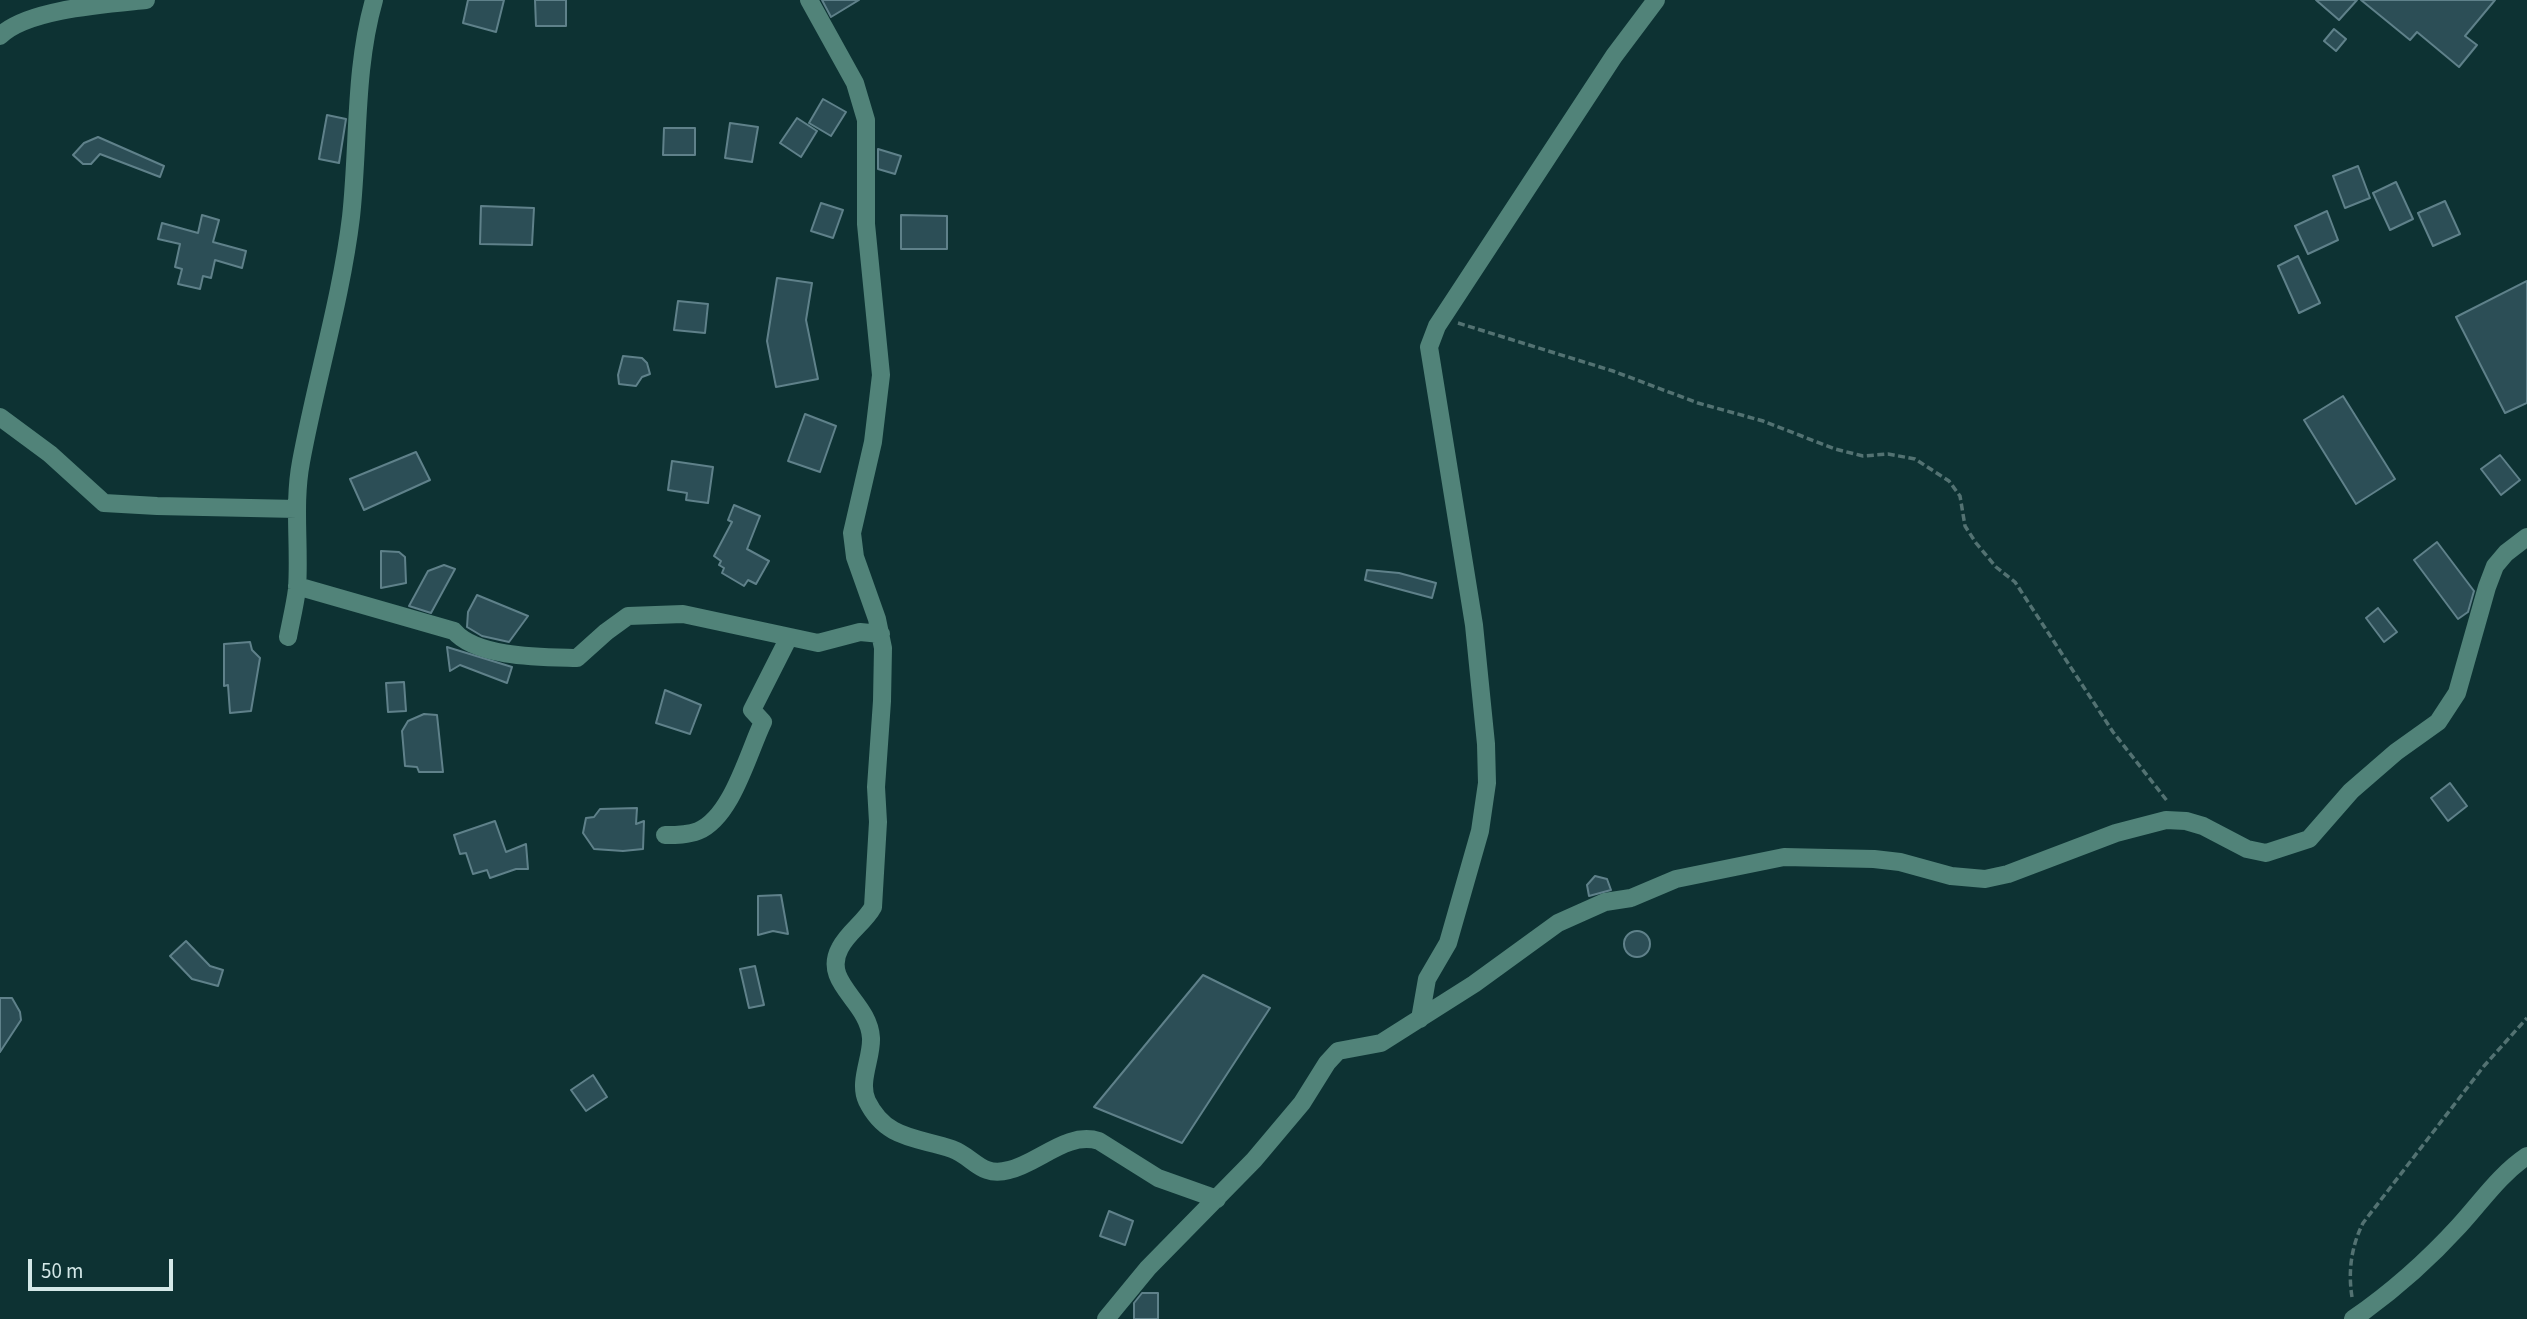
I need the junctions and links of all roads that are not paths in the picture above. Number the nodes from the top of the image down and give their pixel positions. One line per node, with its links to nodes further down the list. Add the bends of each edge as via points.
1 (146, 0): 5 (street, via 40,16)
2 (374, 0): 7 (street, via 362,50 348,242 300,464)
3 (809, 0): 10 (street, via 855,83 866,120 866,224 881,375 873,442 852,533 855,557)
4 (1656, 0): 14 (street, via 1614,56 1430,342 1474,625 1487,783 1480,831 1448,943 1427,979)
5 (0, 36)
6 (0, 417): 7 (street, via 104,503)
7 (297, 509): 9 (street)
8 (2527, 537): 14 (street, via 2495,566 2457,693 2438,722 2351,791 2309,839 2266,853 2247,849 2203,826 2166,820 1984,879 1874,859 1784,857 1676,879 1631,898 1605,902 1558,923)
9 (297, 586): 11 (street); 12 (street, via 454,631 461,640 508,654 577,658 628,616 683,614)
10 (881, 634): 12 (street, via 860,632 818,643); 16 (street, via 884,671 873,906 840,946 836,974 859,1005 870,1031 866,1100 882,1123 900,1135 953,1150 985,1170 1009,1170 1085,1138 1157,1178)
11 (288, 637)
12 (789, 637): 13 (street, via 752,710 763,722 725,805 698,831)
13 (665, 835)
14 (1420, 1019): 16 (street, via 1381,1043 1338,1051 1302,1104)
15 (2527, 1156): 17 (street, via 2414,1272)
16 (1217, 1199): 18 (street, via 1148,1268)
17 (2355, 1318)
18 (1106, 1319)

